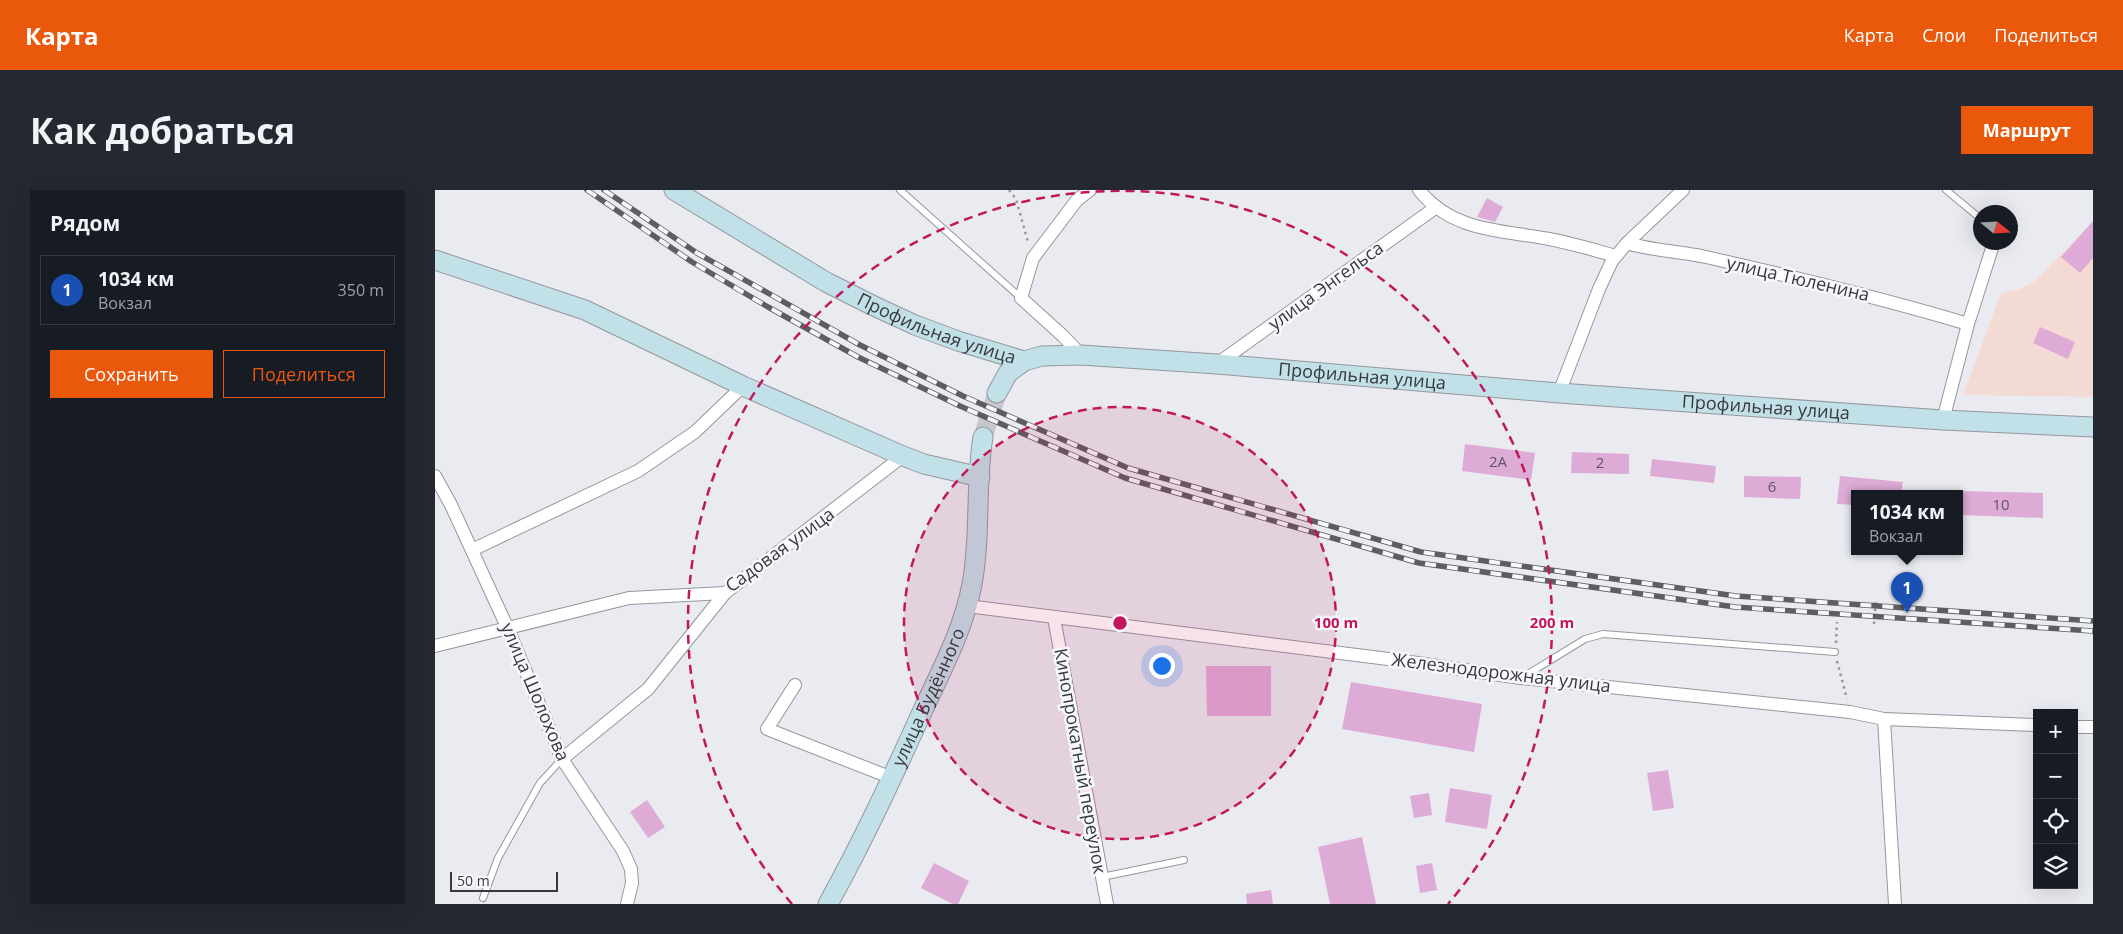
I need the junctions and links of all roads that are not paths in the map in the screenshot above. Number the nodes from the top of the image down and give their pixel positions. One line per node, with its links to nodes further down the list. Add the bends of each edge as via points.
1 (674, 190): 16 (main road, Профильная улица, via 826,282 874,306 950,338)
2 (901, 190): 13 (lane)
3 (1090, 190): 13 (street, via 1077,200 1033,258)
4 (1419, 190): 7 (street)
5 (1683, 190): 9 (street)
6 (1946, 190): 8 (lane)
7 (1435, 208): 11 (street, via 1453,218 1495,232 1550,239); 17 (street, улица Энгельса)
8 (1973, 212)
9 (1627, 243): 11 (street); 14 (street, улица Тюленина, via 1703,256 1886,300)
10 (1991, 250): 14 (street)
11 (1616, 256): 20 (street, via 1599,289)
12 (435, 260): 18 (main road, via 585,310)
13 (1021, 298): 15 (street)
14 (1968, 324): 21 (street)
15 (1081, 355): 16 (main road, Профильная улица, via 1042,356); 17 (main road, Профильная улица)
16 (1024, 361): 19 (main road, via 1008,373)
17 (1217, 364): 20 (main road, Профильная улица)
18 (743, 386): 24 (main road); 27 (street, via 695,432 638,471)
19 (997, 393)
20 (1559, 393): 21 (main road, Профильная улица)
21 (1943, 420): 22 (main road, Профильная улица)
22 (2093, 427)
23 (983, 437): 26 (main road, улица Будённого)
24 (903, 456): 26 (main road); 28 (street, Садовая улица)
25 (435, 476): 27 (street, улица Шолохова)
26 (979, 477): 29 (main road, улица Будённого, via 975,562)
27 (472, 550): 31 (street, улица Шолохова)
28 (725, 592): 31 (street, Садовая улица, via 629,598); 40 (street, via 648,688)
29 (967, 606): 30 (street, Железнодорожная улица); 41 (main road, улица Будённого)
30 (1054, 618): 34 (street, Железнодорожная улица); 43 (street, Кинопрокатный переулок)
31 (509, 629): 32 (street, Садовая улица); 40 (street, улица Шолохова)
32 (435, 646)
33 (1835, 652): 34 (lane, via 1603,634 1585,639)
34 (1521, 678): 36 (street, Железнодорожная улица, via 1850,712)
35 (795, 685): 41 (street, via 767,729)
36 (1884, 719): 37 (street, Железнодорожная улица); 48 (street)
37 (2033, 725)
38 (2078, 726): 39 (street)
39 (2093, 727)
40 (562, 759): 44 (lane, via 535,791 498,858); 45 (street, улица Шолохова, via 623,851 633,883)
41 (892, 778): 46 (main road, улица Будённого)
42 (1184, 860): 43 (lane)
43 (1102, 877): 47 (street, Кинопрокатный переулок)
44 (483, 898)
45 (627, 904)
46 (828, 904)
47 (1107, 904)
48 (1895, 904)

